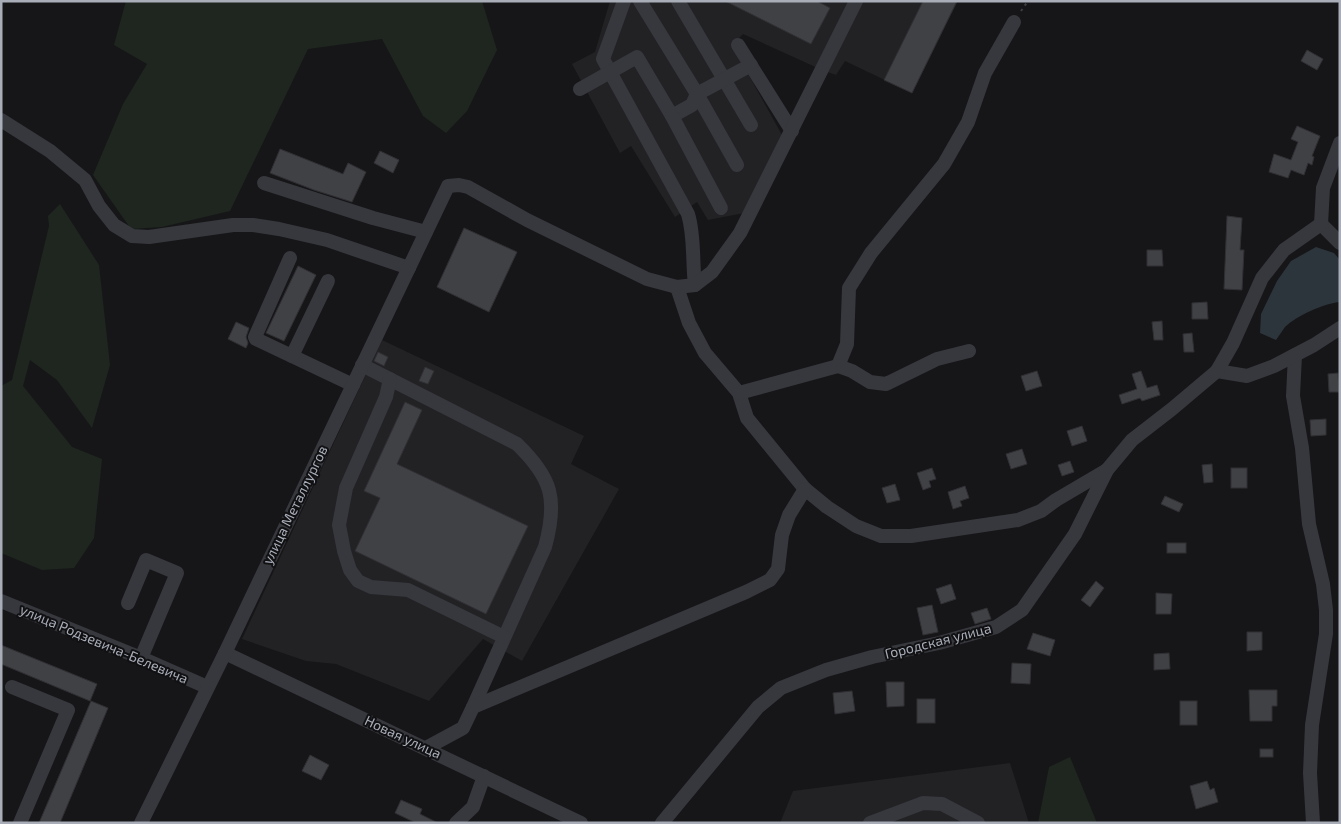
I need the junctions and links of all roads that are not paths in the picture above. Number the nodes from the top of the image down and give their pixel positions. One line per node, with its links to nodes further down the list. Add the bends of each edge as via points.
1 (624, 1): 8 (street, via 603,59)
2 (640, 1): 11 (street)
3 (678, 1): 9 (street)
4 (856, 1): 15 (street)
5 (1014, 22): 33 (street, via 985,73 968,122 944,164 871,253 849,288 847,344)
6 (738, 45): 7 (street)
7 (751, 65): 9 (street); 15 (street)
8 (610, 72): 10 (street); 12 (street, via 637,57); 26 (street, via 688,214)
9 (725, 79): 11 (street); 14 (street)
10 (580, 89)
11 (697, 94): 12 (street, via 692,105); 17 (street)
12 (672, 116): 19 (street)
13 (1, 120): 24 (street, via 50,151 85,180 114,225 132,236 253,225 327,240)
14 (751, 125)
15 (792, 131): 26 (street, via 740,233 712,272)
16 (1340, 143): 20 (street, via 1323,188)
17 (737, 165)
18 (264, 183): 21 (street)
19 (721, 208)
20 (1321, 224): 22 (street); 34 (street, Городская улица, via 1284,250 1262,278)
21 (426, 232): 24 (street, улица Металлургов); 27 (street, улица Металлургов, via 448,186 459,184 647,279)
22 (1340, 244)
23 (290, 258): 31 (street, via 255,337)
24 (409, 268): 32 (street, улица Металлургов)
25 (328, 281): 31 (street)
26 (695, 285): 27 (street)
27 (677, 287): 37 (street, via 689,324 705,353)
28 (1340, 328): 30 (street)
29 (969, 351): 33 (street, via 937,359 886,384 870,382)
30 (1295, 355): 34 (street, via 1247,376); 57 (street, via 1293,396 1309,524 1323,584 1326,634 1312,725)
31 (292, 356): 36 (street)
32 (362, 365): 35 (street); 36 (street, улица Металлургов)
33 (838, 366): 37 (street)
34 (1217, 371): 38 (street, Городская улица, via 1132,440)
35 (390, 379): 42 (street, via 516,444 534,461 547,481 552,503 546,547); 42 (street, via 386,397 346,488 339,526 350,570 358,581 372,587 408,590)
36 (352, 385): 43 (street, улица Металлургов)
37 (739, 393): 39 (street, via 747,418)
38 (1107, 470): 39 (street, via 1041,511 1018,520 911,536 881,536 856,526); 54 (street, Городская улица, via 1075,534 1022,610 996,627 939,643 872,656 781,688 758,707)
39 (805, 489): 47 (street, via 789,515 782,535 778,569 770,580)
40 (1, 601): 44 (street, улица Родзевича-Белевича)
41 (128, 603): 44 (street, via 146,560 177,573)
42 (504, 637): 47 (street)
43 (225, 653): 46 (street, улица Металлургов); 48 (street, Новая улица)
44 (140, 658): 46 (street, улица Родзевича-Белевича)
45 (12, 686): 50 (street, via 68,710)
46 (207, 688): 51 (street, улица Металлургов)
47 (473, 707): 48 (street, via 463,728)
48 (426, 748): 49 (street, Новая улица)
49 (484, 776): 52 (street, via 473,807); 53 (street, Новая улица)
50 (20, 823)
51 (142, 823)
52 (456, 823)
53 (581, 823)
54 (662, 823)
55 (870, 823): 56 (street, via 923,803 942,804)
56 (978, 823)
57 (1313, 823)

